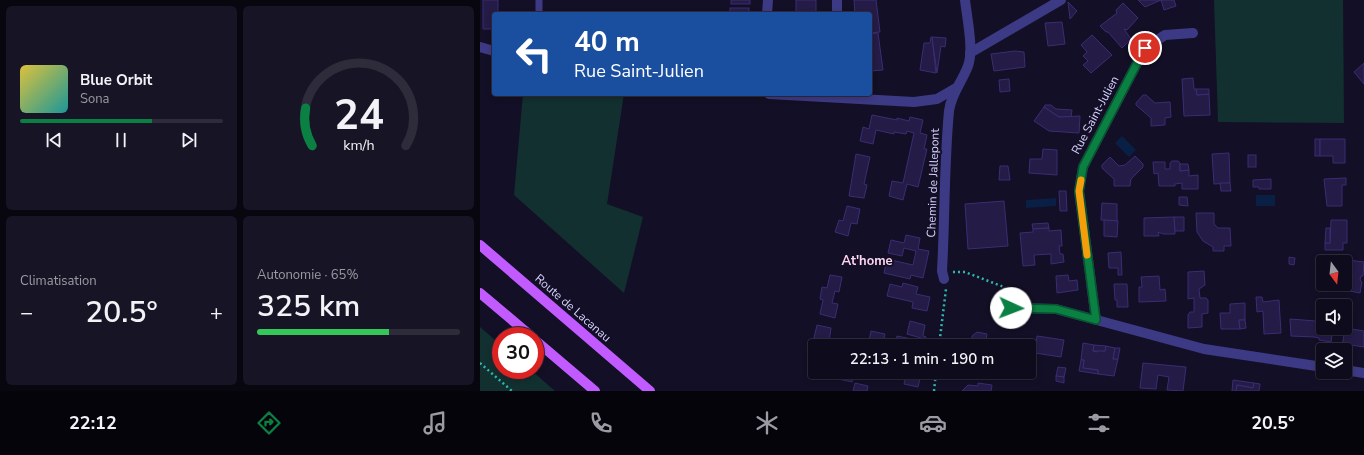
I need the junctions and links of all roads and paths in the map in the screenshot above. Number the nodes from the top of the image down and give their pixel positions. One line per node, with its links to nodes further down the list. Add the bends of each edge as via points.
1 (540, 0): 6 (lane)
2 (768, 0): 7 (street)
3 (837, 0): 8 (street)
4 (965, 0): 12 (street)
5 (1061, 0): 12 (street)
6 (539, 12)
7 (767, 12)
8 (837, 12)
9 (1193, 33): 19 (street, Rue Saint-Julien, via 1165,35 1145,48 1083,167 1079,191)
10 (480, 48): 11 (street)
11 (492, 51)
12 (970, 53): 13 (street, Chemin de Jallepont, via 968,65)
13 (956, 88): 14 (street, via 937,99 914,102); 16 (street, Chemin de Jallepont, via 950,109)
14 (834, 96)
15 (480, 245): 30 (main road, Route de Lacanau)
16 (943, 275): 18 (path, via 965,272 1004,287); 21 (path, via 946,284)
17 (480, 293): 20 (main road)
18 (1011, 308): 19 (street, via 1056,309)
19 (1096, 320): 24 (street, via 1204,349)
20 (520, 327)
21 (940, 339)
22 (544, 348): 29 (main road)
23 (480, 363): 28 (path)
24 (1316, 366)
25 (1352, 371): 26 (street)
26 (1364, 373)
27 (935, 379): 31 (path)
28 (512, 391)
29 (596, 391)
30 (650, 391)
31 (934, 391)

